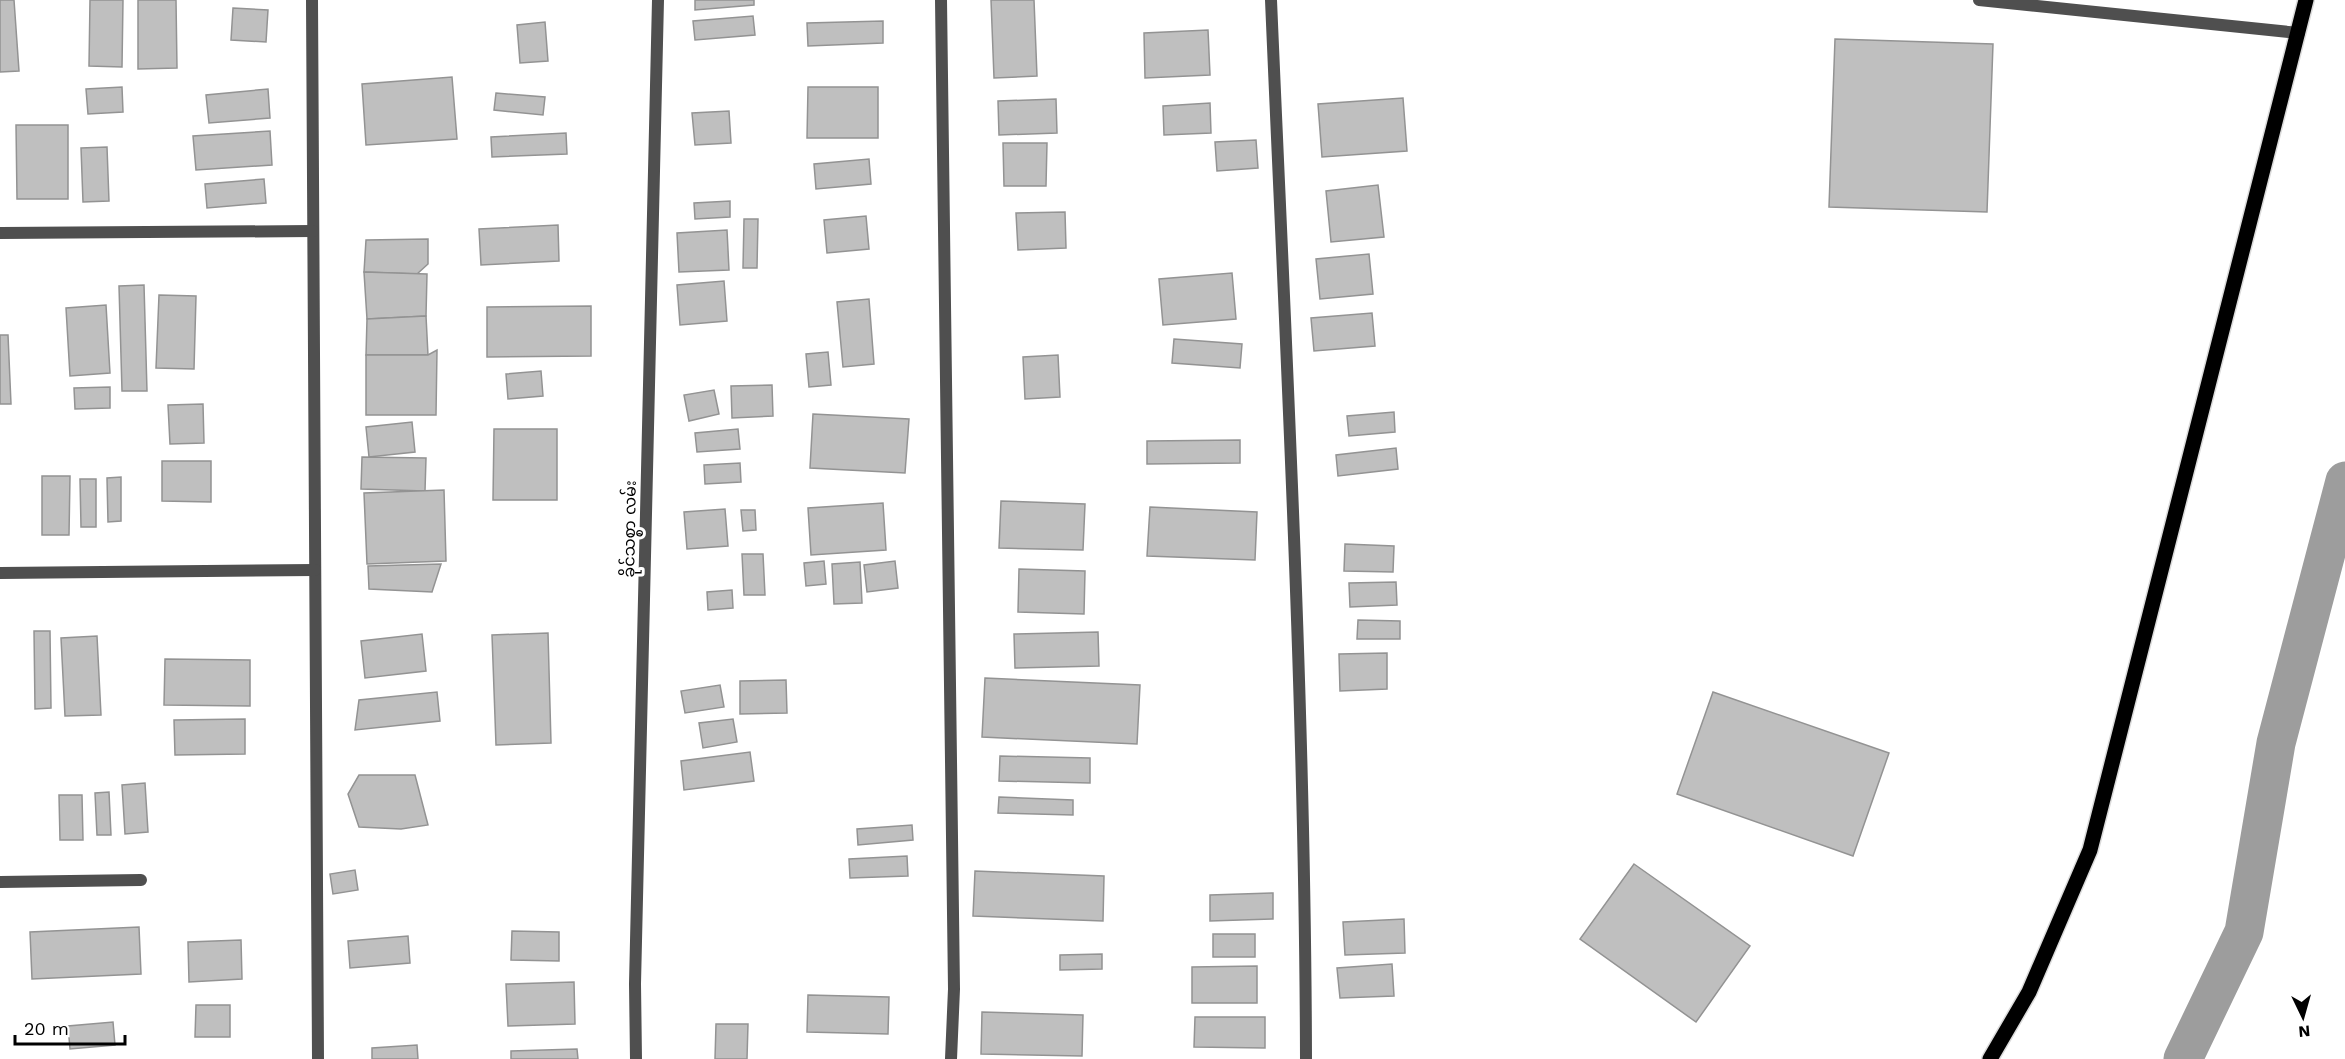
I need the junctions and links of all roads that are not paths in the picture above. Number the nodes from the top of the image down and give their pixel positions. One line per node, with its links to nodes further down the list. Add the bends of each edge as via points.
1 (312, 0): 8 (street)
2 (658, 0): 15 (street, ခိုင်သစ္စာ လမ်း)
3 (941, 0): 16 (street, via 954,989)
4 (1271, 0): 17 (street, via 1301,694)
5 (1980, 0): 7 (street)
6 (2306, 0): 7 (main road)
7 (2299, 33): 18 (main road, via 2090,850 2030,993)
8 (313, 231): 9 (street); 10 (street)
9 (0, 233)
10 (315, 570): 11 (street); 14 (street)
11 (0, 573)
12 (141, 880): 13 (street)
13 (0, 882)
14 (318, 1059)
15 (636, 1059)
16 (951, 1059)
17 (1306, 1059)
18 (1990, 1059)

